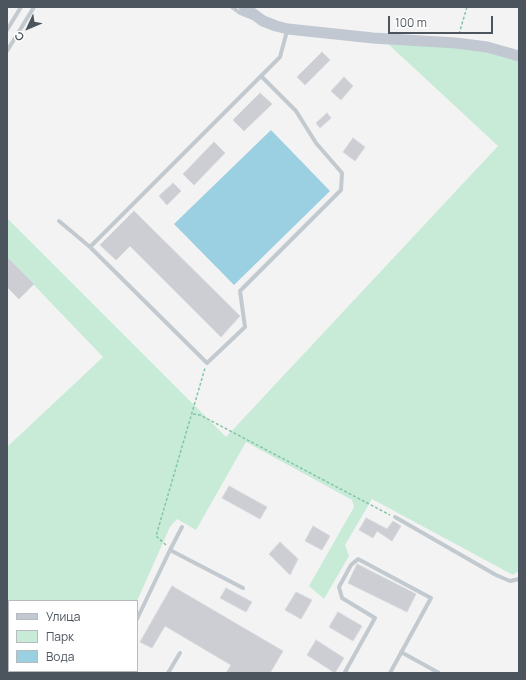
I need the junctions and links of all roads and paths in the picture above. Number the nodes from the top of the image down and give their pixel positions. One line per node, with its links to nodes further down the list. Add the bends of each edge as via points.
1 (21, 7): 8 (lane)
2 (34, 7): 10 (lane)
3 (232, 7): 6 (lane, via 251,19)
4 (244, 7): 6 (street)
5 (467, 7): 9 (path)
6 (263, 20): 7 (street)
7 (288, 29): 9 (street); 12 (lane, via 280,57)
8 (7, 30)
9 (456, 43): 11 (street)
10 (7, 51)
11 (519, 56)
12 (262, 76): 14 (lane); 15 (lane, via 296,111 316,143 342,173 341,190 240,291 245,327)
13 (59, 221): 14 (lane)
14 (90, 247): 15 (lane)
15 (207, 363): 16 (path)
16 (193, 414): 17 (path, via 200,415); 19 (path, via 156,536)
17 (395, 517): 20 (lane, via 496,575 510,581)
18 (182, 527): 19 (lane)
19 (170, 550): 21 (lane); 22 (lane)
20 (519, 579)
21 (243, 588)
22 (138, 617)
23 (401, 652): 26 (lane, via 431,598 358,559 351,565 339,587 342,598 375,618 345,672); 27 (lane); 28 (lane)
24 (180, 653): 25 (lane)
25 (168, 673)
26 (347, 673)
27 (390, 673)
28 (439, 673)

